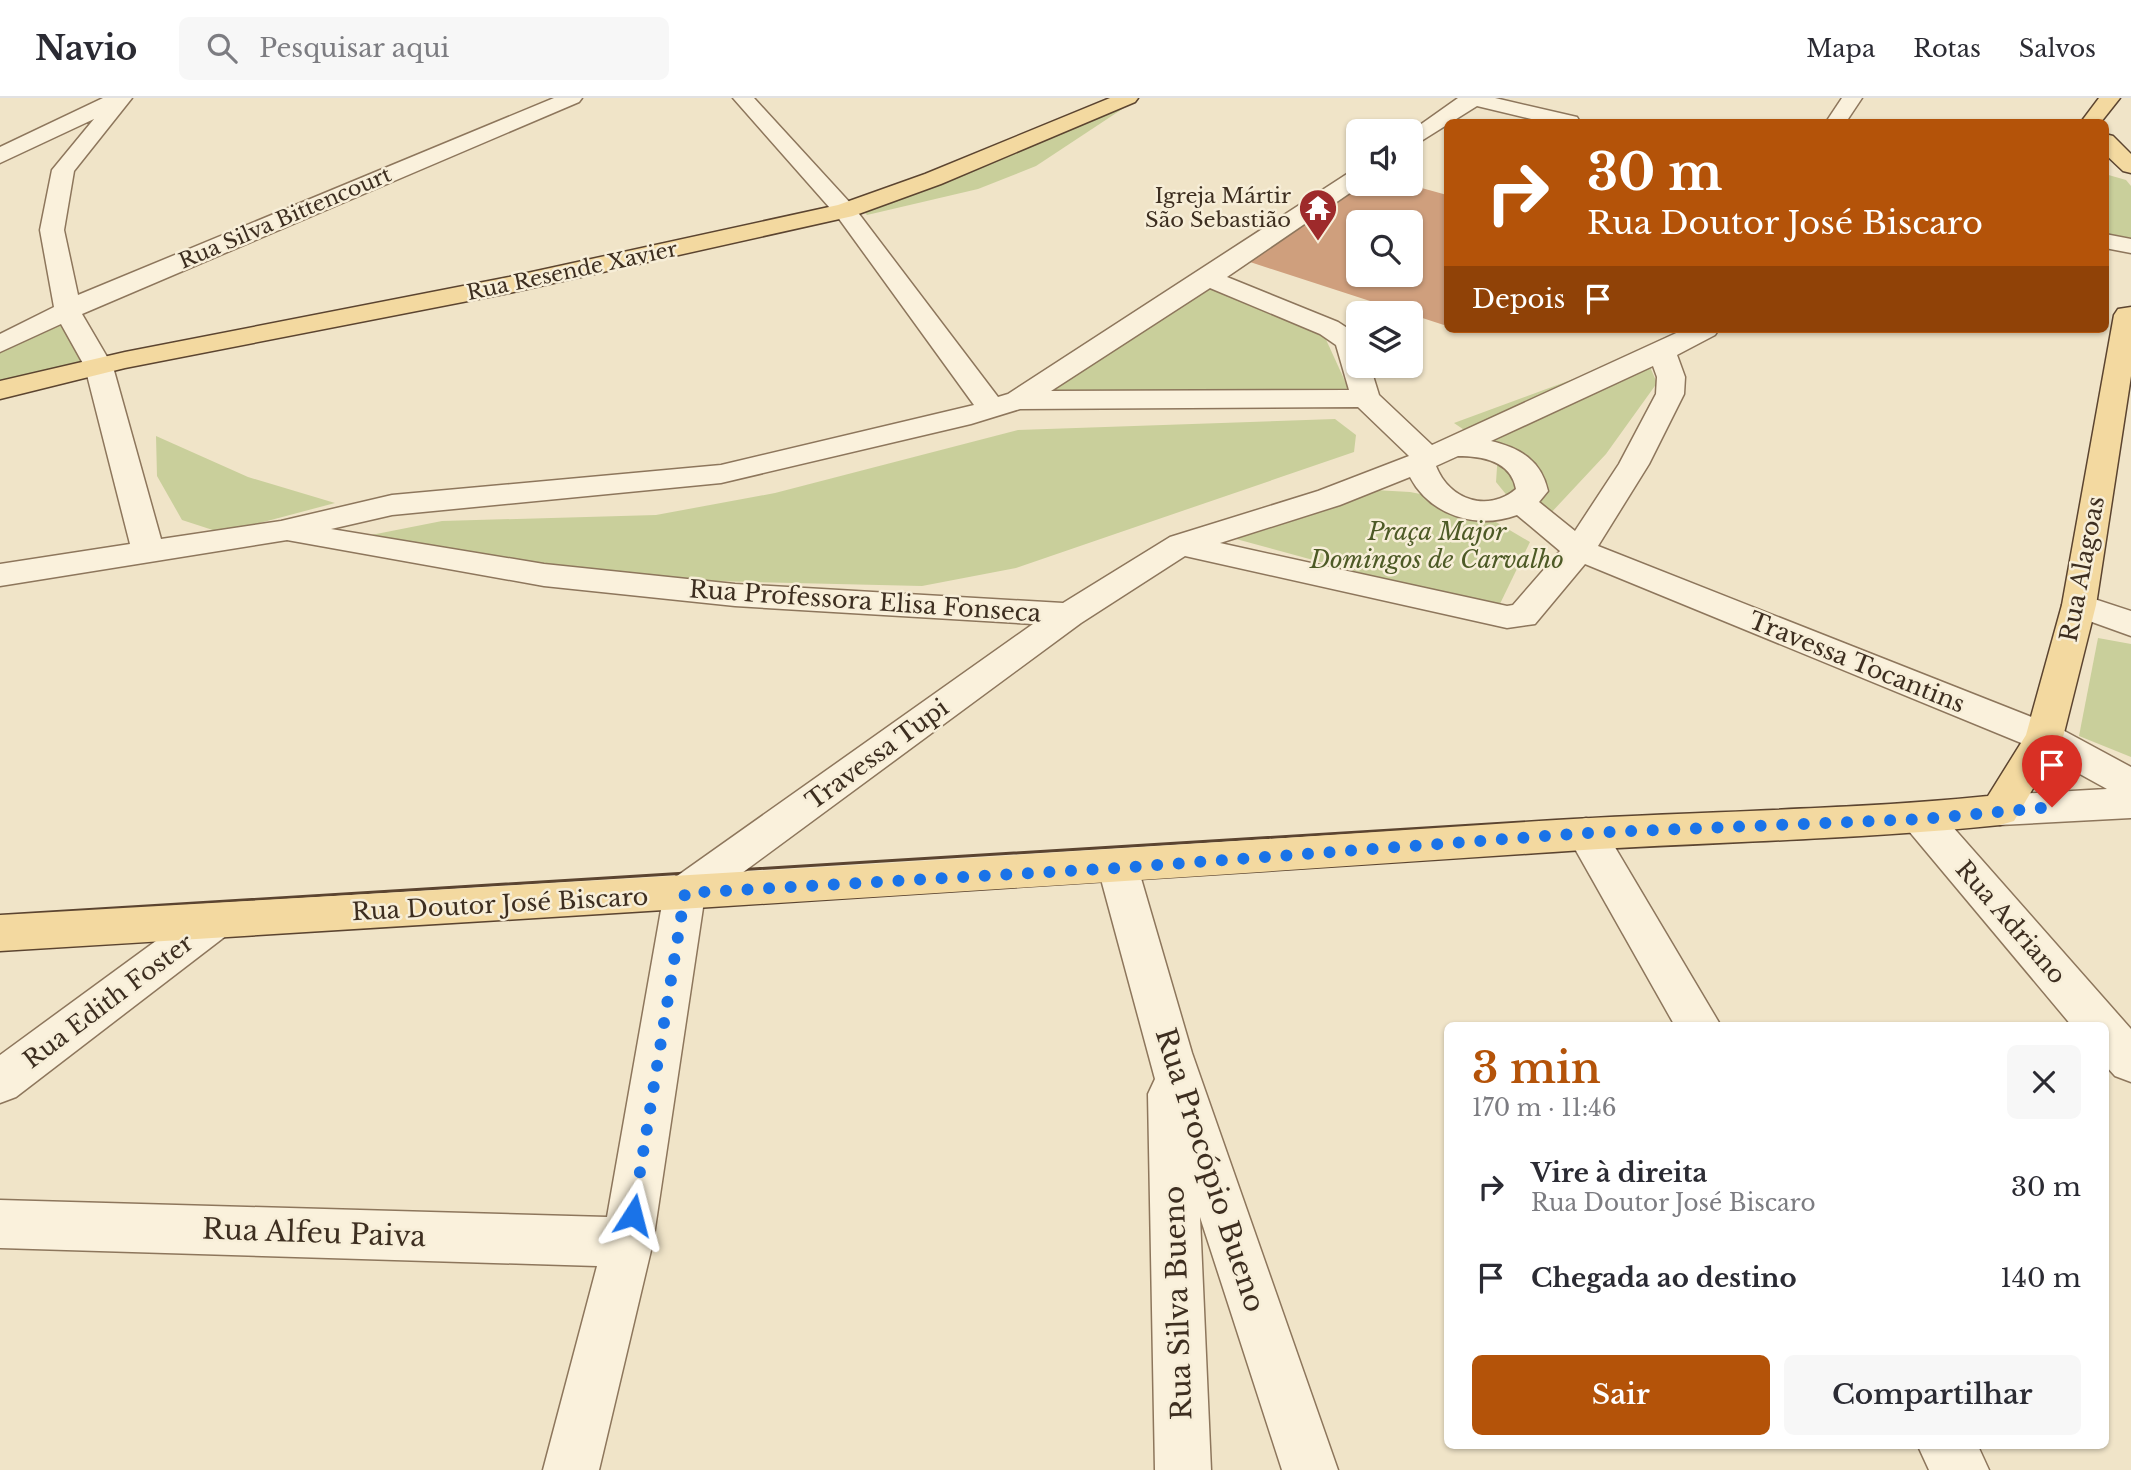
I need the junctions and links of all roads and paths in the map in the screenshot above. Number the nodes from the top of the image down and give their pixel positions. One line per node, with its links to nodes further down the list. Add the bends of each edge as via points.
1 (121, 98): 15 (street); 23 (street, via 62,170 52,230)
2 (572, 98): 23 (street, Rua Silva Bittencourt)
3 (743, 98): 18 (street)
4 (1128, 98): 18 (main road, Rua Resende Xavier)
5 (1472, 98): 9 (street); 13 (street)
6 (1852, 98): 10 (street)
7 (2110, 98): 12 (main road)
8 (2077, 99): 11 (main road)
9 (1557, 119)
10 (1838, 119)
11 (2090, 119)
12 (2094, 119)
13 (1423, 133)
14 (2109, 145): 16 (main road)
15 (0, 156)
16 (2131, 166)
17 (1346, 185): 21 (street)
18 (845, 211): 27 (main road, Rua Resende Xavier, via 509,285); 30 (street)
19 (2109, 242): 20 (street)
20 (2131, 246)
21 (1208, 278): 29 (street, via 1329,328 1348,341); 30 (street)
22 (2130, 311): 38 (main road, Rua Alagoas)
23 (68, 312): 25 (street, Rua Silva Bittencourt); 27 (street)
24 (1698, 333): 26 (street, Rua Professora Elisa Fonseca)
25 (0, 344)
26 (1662, 352): 31 (street, Rua Professora Elisa Fonseca); 35 (street, via 1671,377 1670,394)
27 (99, 367): 28 (main road, Rua Resende Xavier); 36 (street)
28 (0, 390)
29 (1366, 398): 30 (street); 31 (street)
30 (1005, 404): 33 (street, via 721,474 391,505)
31 (1434, 456): 32 (street, via 1488,449 1519,463 1531,477 1532,491); 32 (street, via 1422,475 1434,494 1453,505 1477,511); 34 (street, Rua Professora Elisa Fonseca, via 1329,498)
32 (1522, 504): 35 (street)
33 (281, 531): 36 (street); 39 (street, Rua Professora Elisa Fonseca, via 544,575 735,595)
34 (1181, 544): 35 (street, via 1507,617 1524,616); 39 (street, Rua Professora Elisa Fonseca)
35 (1579, 550): 41 (street, Travessa Tocantins)
36 (148, 552): 37 (street)
37 (0, 575)
38 (2079, 604): 40 (street); 41 (main road, Rua Alagoas)
39 (1069, 615): 48 (street, Travessa Tupi)
40 (2131, 624)
41 (2044, 737): 42 (street, Travessa Tocantins); 44 (main road, Rua Alagoas)
42 (2131, 785)
43 (2131, 803): 44 (street, Rua Doutor José Biscaro)
44 (2000, 810): 45 (main road, Rua Doutor José Biscaro)
45 (1922, 819): 46 (main road, Rua Doutor José Biscaro); 52 (street, Rua Adriano)
46 (1586, 833): 47 (main road, Rua Doutor José Biscaro); 51 (street)
47 (1118, 868): 48 (main road, Rua Doutor José Biscaro); 54 (street, Rua Procópio Bueno)
48 (685, 893): 49 (main road, Rua Doutor José Biscaro); 58 (street)
49 (216, 920): 50 (main road, Rua Doutor José Biscaro); 56 (street, Rua Edith Foster)
50 (0, 933)
51 (1697, 1022)
52 (2097, 1022)
53 (2109, 1037): 55 (street)
54 (1169, 1052): 61 (street, Rua Silva Bueno); 62 (street, Rua Procópio Bueno)
55 (2131, 1062)
56 (0, 1082)
57 (0, 1224): 58 (street, Rua Alfeu Paiva)
58 (628, 1242): 60 (street)
59 (1948, 1449): 63 (street)
60 (571, 1470)
61 (1183, 1470)
62 (1310, 1470)
63 (1961, 1470)

